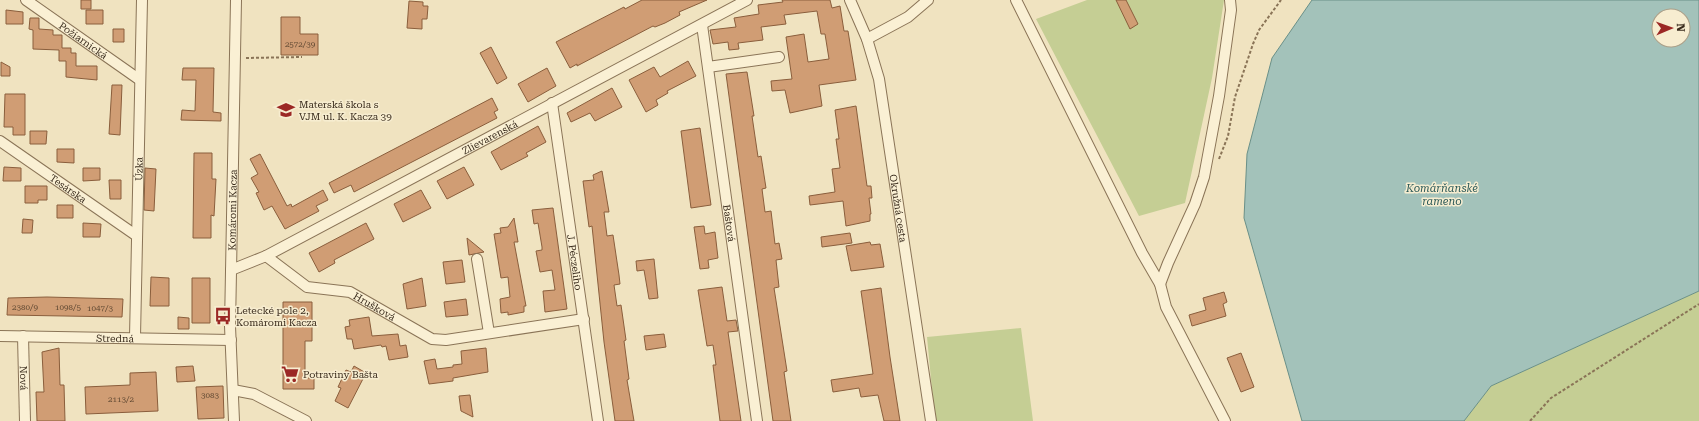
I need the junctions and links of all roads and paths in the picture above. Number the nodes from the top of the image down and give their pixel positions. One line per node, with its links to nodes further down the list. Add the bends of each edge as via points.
1 (26, 0): 16 (street, Požiarnická)
2 (142, 0): 16 (street, Úzka)
3 (236, 0): 23 (street, Komáromi Kacza)
4 (850, 0): 11 (street, Okružná cesta)
5 (928, 0): 11 (street, via 908,17)
6 (1016, 0): 24 (street, via 1142,253)
7 (1230, 0): 24 (street, via 1231,10 1219,96 1204,177 1196,204)
8 (1281, 0): 19 (path, via 1259,30 1253,44 1235,97 1228,136)
9 (744, 1): 10 (street, Zlievarenská)
10 (702, 25): 15 (street, Baštová); 17 (street, Zlievarenská)
11 (867, 39): 38 (street, Okružná cesta, via 879,79)
12 (302, 57): 14 (path, via 243,58)
13 (779, 57): 15 (street)
14 (243, 63)
15 (708, 67): 37 (street, Baštová)
16 (140, 80): 20 (street, Úzka)
17 (552, 103): 21 (street, Zlievarenská); 26 (street, J. Péczeliho)
18 (0, 141): 20 (street, Tesárska)
19 (1217, 162)
20 (137, 236): 30 (street, Úzka)
21 (266, 256): 23 (street, Zlievarenská); 27 (street, Hrušková, via 307,287 350,292 432,339 446,340)
22 (477, 259): 27 (street)
23 (231, 270): 31 (street, Komáromi Kacza)
24 (1160, 284): 39 (street, via 1166,307)
25 (1699, 304): 40 (path, via 1551,398)
26 (584, 319): 27 (street, Hrušková); 36 (street, J. Péczeliho)
27 (489, 333)
28 (0, 336): 29 (street, Stredná)
29 (23, 336): 30 (street, Stredná); 33 (street, Nová)
30 (135, 337): 31 (street, Stredná)
31 (231, 340): 32 (street, Komáromi Kacza)
32 (233, 390): 34 (street, Komáromi Kacza); 35 (street, via 254,394)
33 (25, 421)
34 (234, 421)
35 (306, 421)
36 (598, 421)
37 (757, 421)
38 (931, 421)
39 (1225, 421)
40 (1530, 421)

